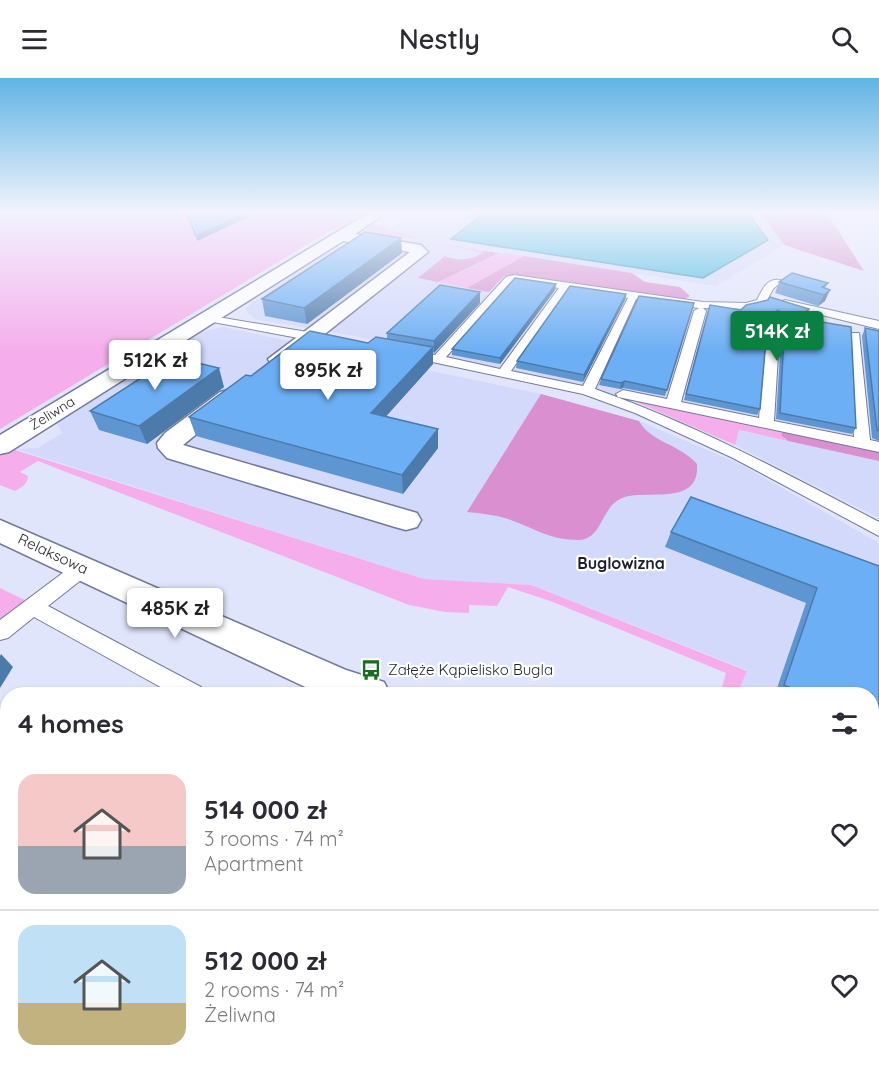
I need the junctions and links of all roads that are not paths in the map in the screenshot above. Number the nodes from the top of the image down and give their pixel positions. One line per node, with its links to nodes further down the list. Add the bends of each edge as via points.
1 (303, 258): 8 (street, Żeliwna)
2 (412, 258): 11 (street)
3 (776, 282): 5 (lane)
4 (563, 289): 16 (lane)
5 (765, 296): 10 (lane, via 802,309); 15 (lane, via 754,304 717,307 514,278)
6 (631, 300): 17 (lane)
7 (700, 311): 18 (lane)
8 (206, 318): 11 (lane); 21 (street, Żeliwna)
9 (774, 322): 19 (lane)
10 (879, 325)
11 (309, 336): 13 (lane); 23 (street, via 174,438 171,448)
12 (855, 336): 20 (lane)
13 (344, 342)
14 (391, 350): 15 (lane)
15 (438, 359): 16 (lane)
16 (504, 372): 17 (lane)
17 (593, 393): 18 (lane, via 614,393); 25 (lane, via 739,455)
18 (673, 405): 19 (lane)
19 (766, 423): 20 (lane)
20 (862, 443): 22 (lane)
21 (0, 446)
22 (879, 447)
23 (406, 520)
24 (0, 530): 26 (street, Relaksowa)
25 (879, 530)
26 (83, 568): 27 (lane); 30 (street, Relaksowa)
27 (33, 607): 28 (lane); 29 (lane)
28 (0, 632)
29 (180, 687)
30 (346, 687)

